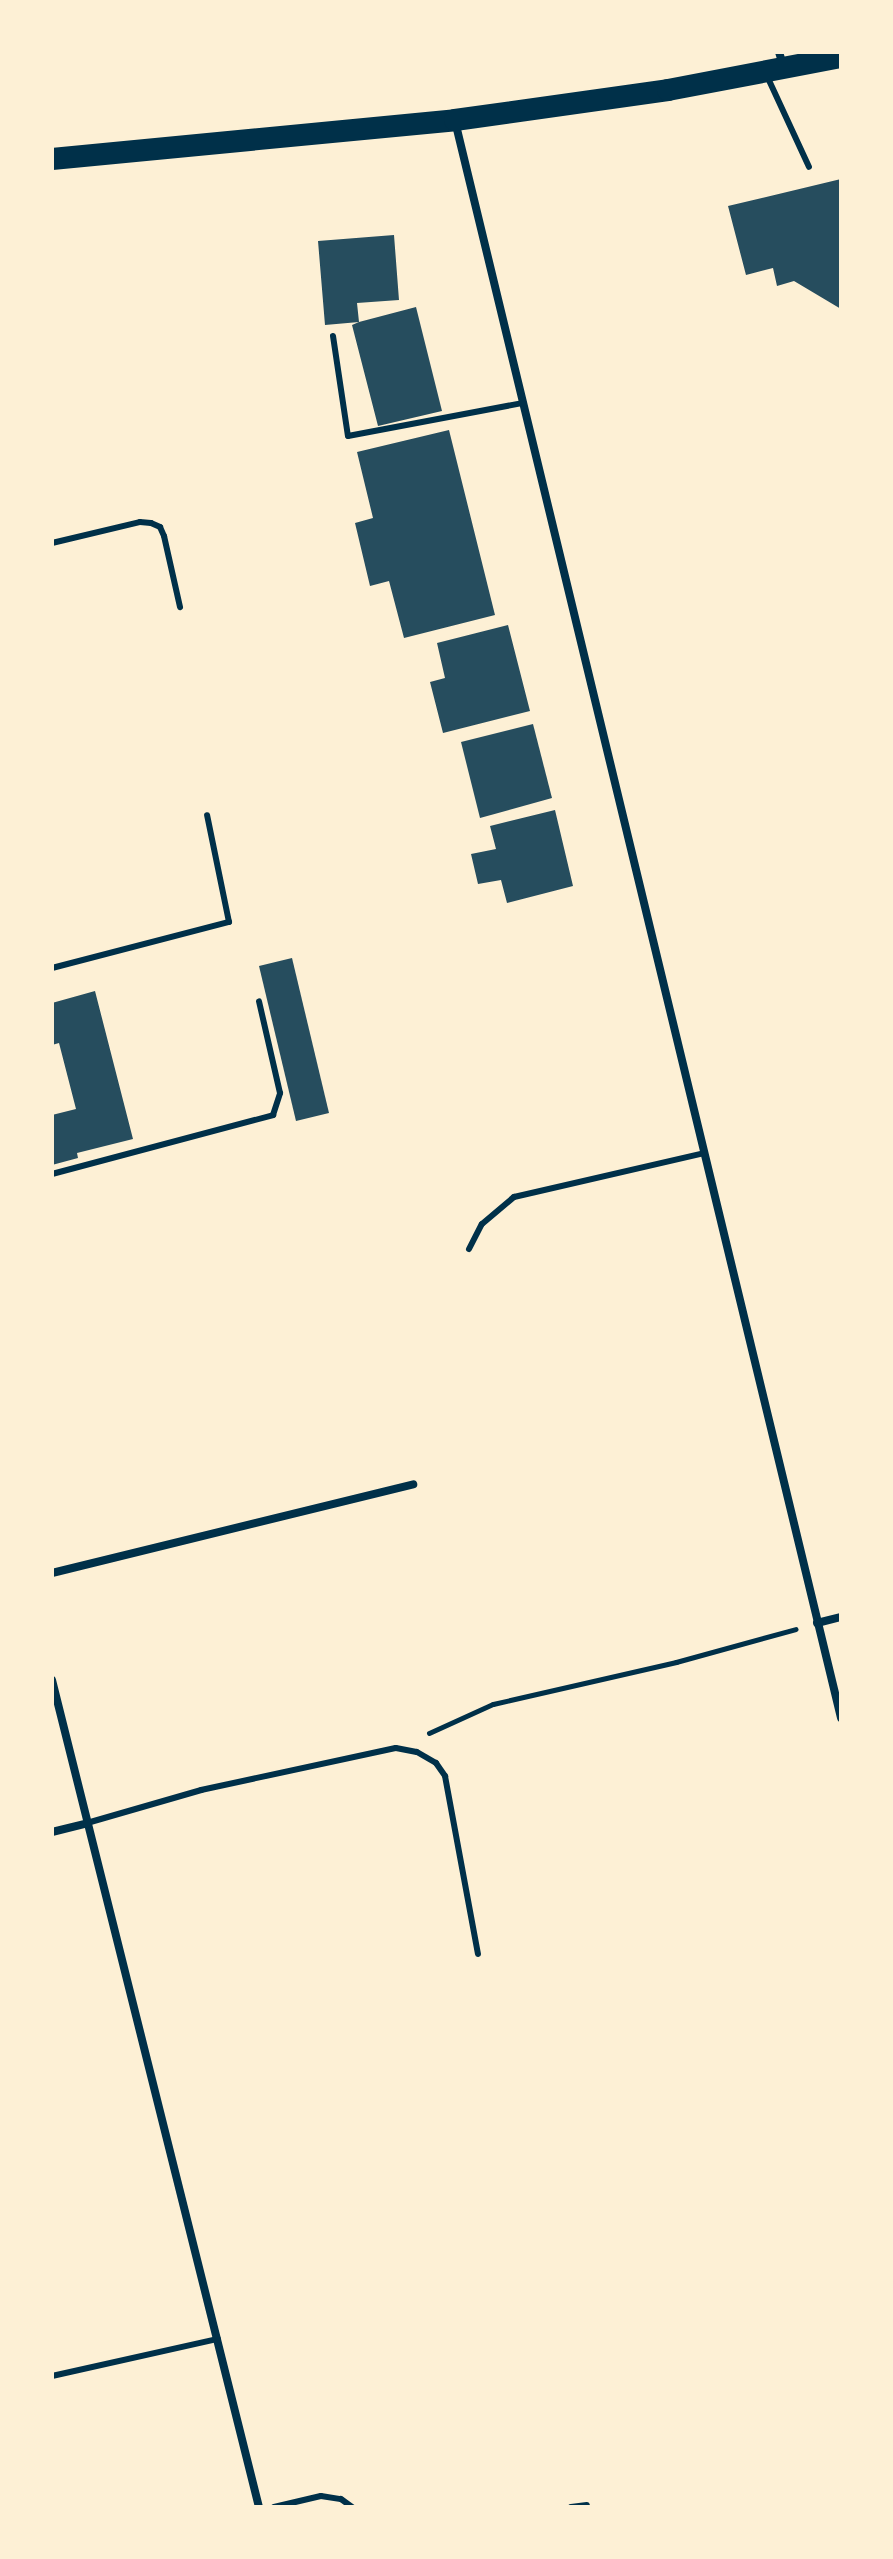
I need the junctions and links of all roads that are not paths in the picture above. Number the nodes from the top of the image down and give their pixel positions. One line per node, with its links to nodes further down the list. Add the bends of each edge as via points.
1 (841, 57): 2 (highway)
2 (776, 64): 3 (highway); 5 (lane)
3 (455, 120): 4 (highway); 7 (street)
4 (52, 159)
5 (809, 167)
6 (333, 336): 7 (lane, via 348,436)
7 (522, 403): 13 (street)
8 (52, 543): 9 (lane, via 151,523 164,536)
9 (180, 607)
10 (207, 815): 11 (lane, via 229,922)
11 (52, 968)
12 (259, 1001): 14 (lane, via 280,1093 273,1115)
13 (704, 1153): 15 (lane, via 514,1197 482,1224); 19 (street)
14 (52, 1174)
15 (469, 1249)
16 (413, 1484): 17 (street)
17 (52, 1573)
18 (841, 1617): 19 (street)
19 (817, 1623): 21 (street)
20 (52, 1680): 22 (street)
21 (841, 1718)
22 (87, 1823): 23 (street); 24 (lane, via 201,1790 396,1748 417,1752 436,1763 445,1776); 25 (street)
23 (52, 1832)
24 (478, 1954)
25 (218, 2339): 26 (lane); 28 (street)
26 (52, 2376)
27 (587, 2505): 31 (lane)
28 (259, 2507)
29 (274, 2507): 30 (lane, via 321,2496)
30 (352, 2507)
31 (571, 2507)

